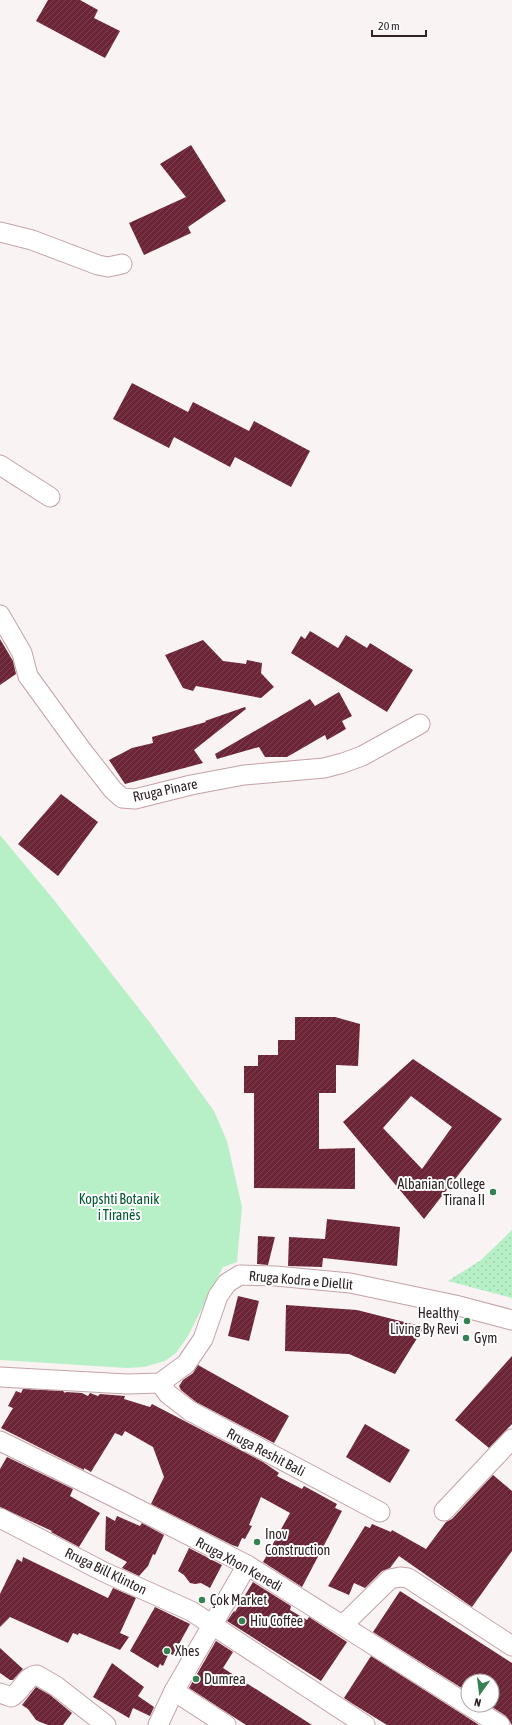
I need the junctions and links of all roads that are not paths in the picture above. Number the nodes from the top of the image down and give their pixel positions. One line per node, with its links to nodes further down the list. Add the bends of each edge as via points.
1 (0, 232): 2 (street, via 32,240 98,265 108,267)
2 (122, 264)
3 (0, 466): 4 (street)
4 (50, 497)
5 (0, 615): 6 (street, Rruga Pinare, via 22,653 28,676 80,749 122,798 135,799 244,775 337,765 362,756)
6 (420, 724)
7 (512, 1320): 9 (street, Rruga Kodra e Diellit, via 350,1283 240,1275 227,1283 218,1296 203,1339 186,1364)
8 (0, 1377): 9 (street, via 127,1384)
9 (160, 1383): 13 (street, Rruga Reshit Bali, via 168,1394 190,1411)
10 (512, 1439): 12 (street)
11 (0, 1441): 15 (street, Rruga Xhon Kenedi)
12 (444, 1511)
13 (380, 1512)
14 (0, 1518): 16 (street, Rruga Bill Klinton, via 104,1572 191,1611)
15 (247, 1565): 16 (street); 17 (street, Rruga Xhon Kenedi)
16 (212, 1625): 19 (street); 26 (street, Rruga Bill Klinton)
17 (343, 1625): 18 (street, via 390,1579 400,1577 408,1578); 21 (street, Rruga Xhon Kenedi)
18 (512, 1646)
19 (174, 1691): 24 (street); 25 (street)
20 (0, 1693): 23 (street, via 11,1697 30,1677 37,1676 56,1686)
21 (460, 1700)
22 (481, 1713): 27 (street, Rruga Xhon Kenedi)
23 (106, 1725)
24 (158, 1725)
25 (226, 1725)
26 (365, 1725)
27 (500, 1725)

